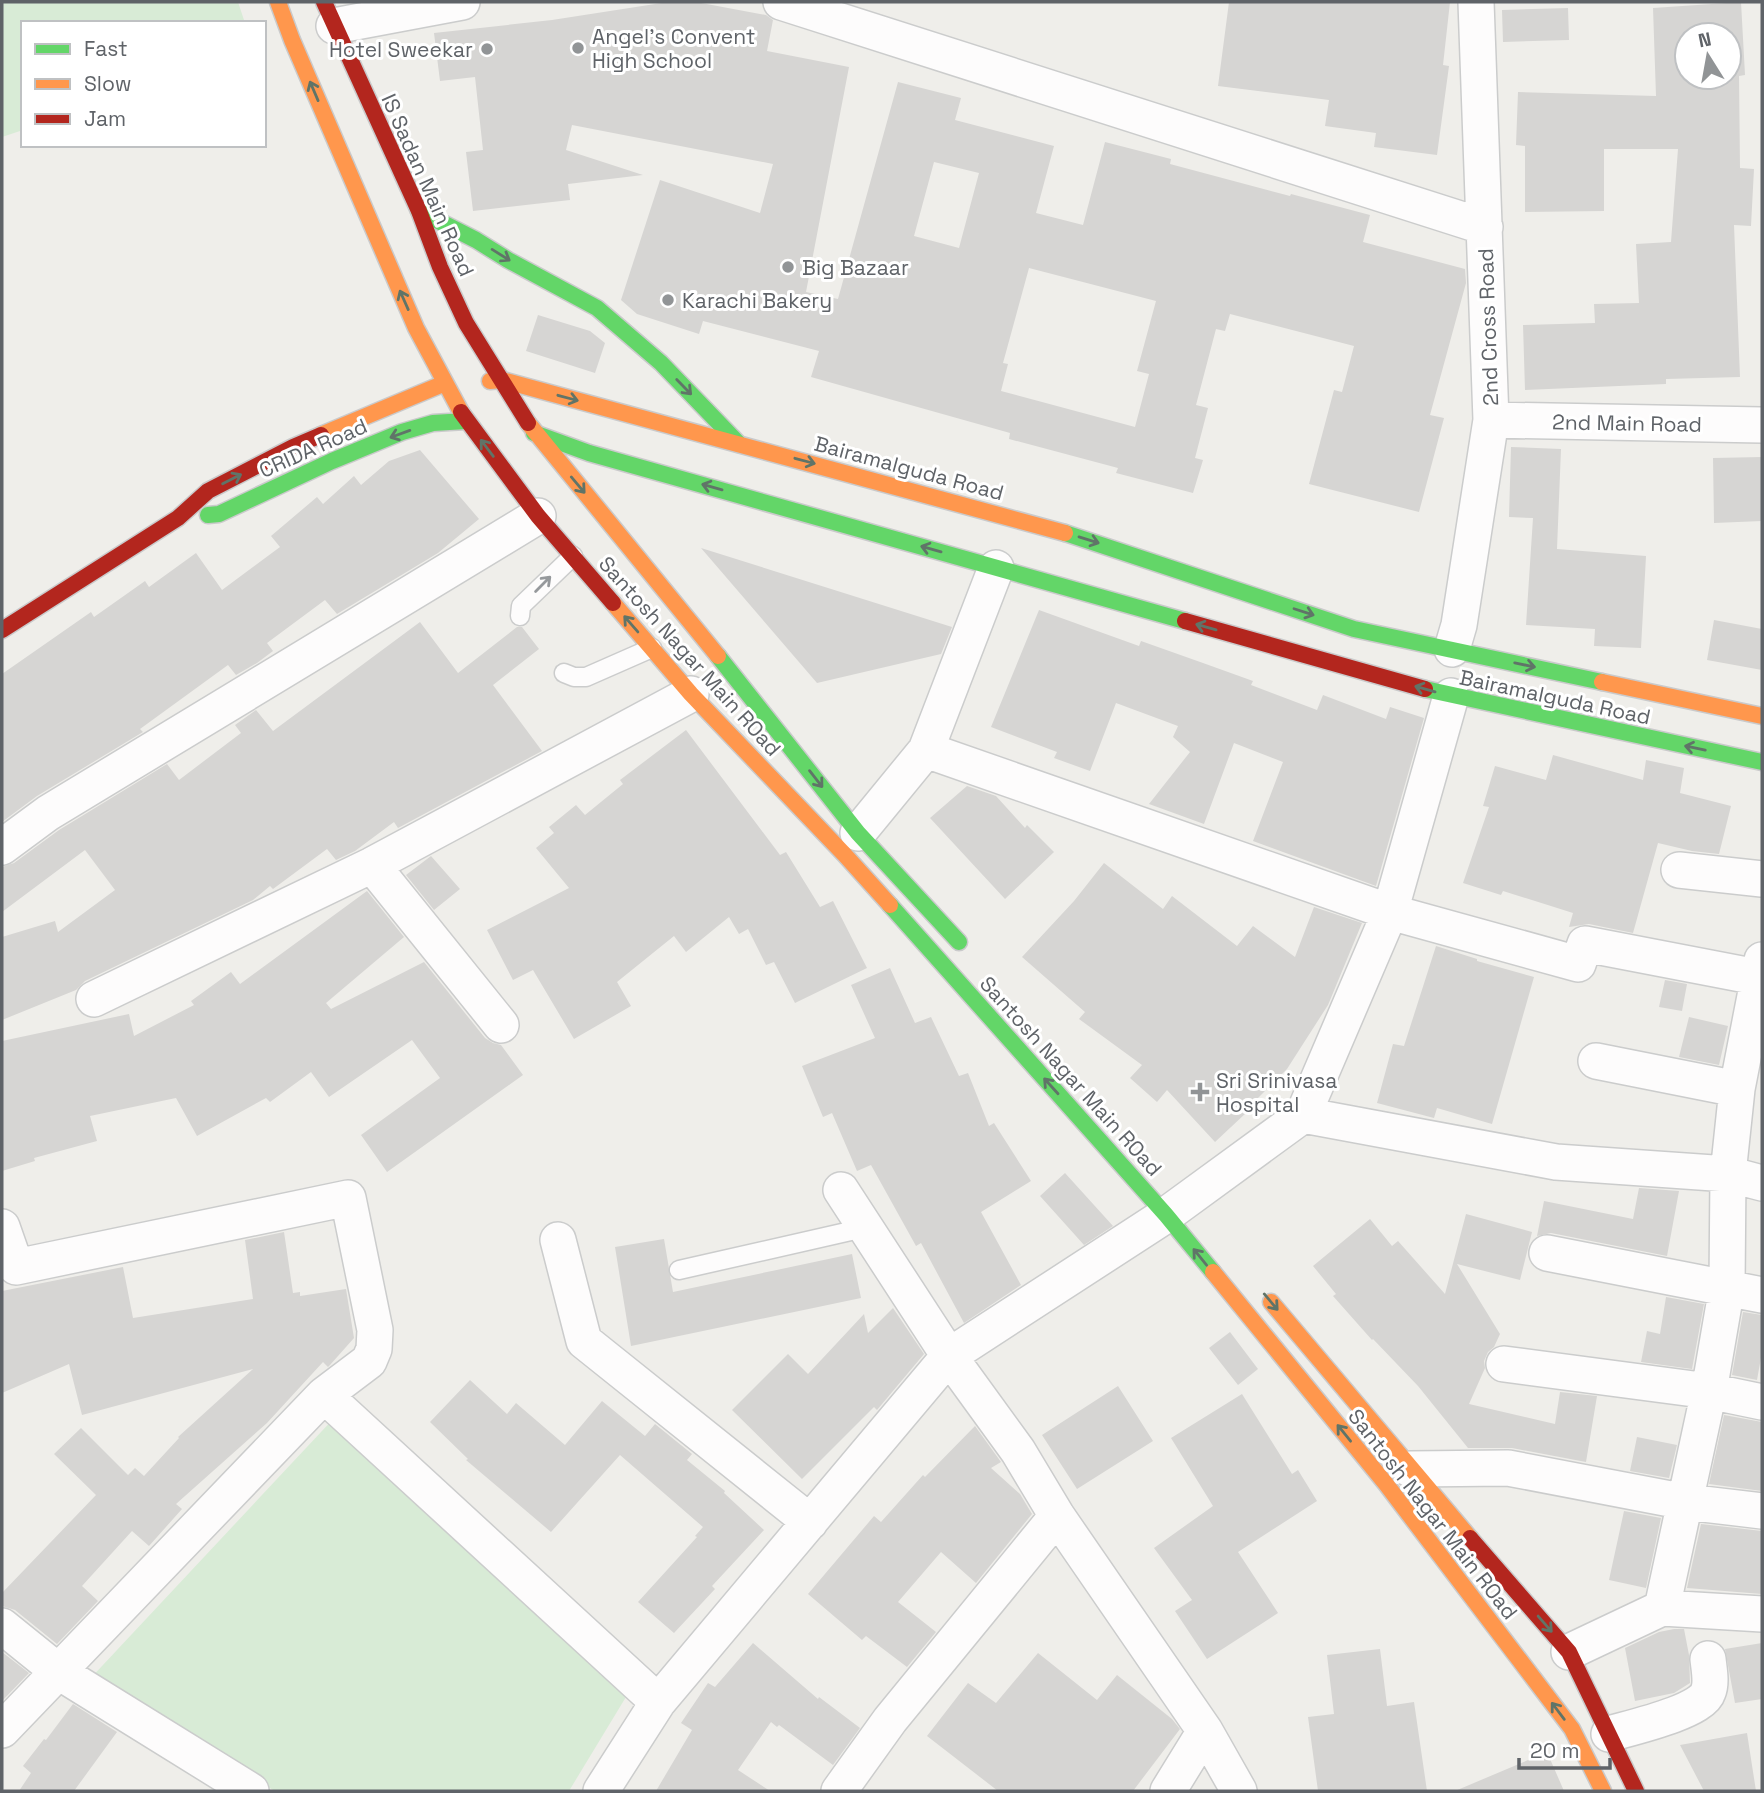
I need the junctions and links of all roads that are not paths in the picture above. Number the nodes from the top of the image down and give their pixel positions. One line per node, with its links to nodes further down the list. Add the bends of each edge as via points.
1 (278, 2): 8 (main road, one-way to 1)
2 (462, 2): 5 (street)
3 (780, 2): 7 (street)
4 (1476, 2): 7 (street, 2nd Cross Road)
5 (329, 14): 6 (main road, IS Sadan Main Road)
6 (419, 211): 9 (main road, IS Sadan Main Road); 16 (main road, one-way to 16, via 597,308 661,363)
7 (1485, 228): 12 (street, 2nd Cross Road)
8 (416, 328): 9 (main road, via 435,345); 11 (main road)
9 (458, 334): 10 (main road, IS Sadan Main Road)
10 (502, 380): 11 (main road, Bairamalguda Road); 15 (main road, Santosh Nagar Main ROad); 16 (main road, Bairamalguda Road, one-way to 16)
11 (445, 383): 13 (main road, Santosh Nagar Main ROad); 18 (main road, CRIDA Road, one-way to 11, via 208,491 293,447)
12 (1491, 420): 14 (street, 2nd Main Road); 25 (street, 2nd Cross Road)
13 (466, 421): 15 (main road, Bairamalguda Road); 17 (main road, Santosh Nagar Main ROad, one-way to 13); 18 (main road, CRIDA Road, one-way to 18, via 433,423 402,432 219,514)
14 (1762, 425)
15 (534, 433): 20 (main road, Bairamalguda Road, one-way to 15, via 589,453); 32 (main road, Santosh Nagar Main ROad, one-way to 32, via 720,657)
16 (739, 444): 23 (main road, Bairamalguda Road, one-way to 23, via 1091,541)
17 (538, 516): 19 (main road, Santosh Nagar Main ROad); 33 (street, via 60,806)
18 (178, 518): 22 (main road, CRIDA Road)
19 (573, 556): 21 (lane, one-way to 19, via 521,607); 24 (main road, Santosh Nagar Main ROad, one-way to 19)
20 (996, 568): 23 (main road, Bairamalguda Road, one-way to 20); 30 (street)
21 (520, 616)
22 (2, 630)
23 (1348, 647): 25 (main road, Bairamalguda Road); 28 (main road, Bairamalguda Road, one-way to 23)
24 (652, 648): 26 (lane, via 586,677); 27 (main road, Santosh Nagar Main ROad)
25 (1452, 649): 29 (main road, Bairamalguda Road, one-way to 29)
26 (564, 673)
27 (691, 694): 34 (street); 48 (main road, Santosh Nagar Main ROad, one-way to 27)
28 (1451, 696): 31 (main road, Bairamalguda Road, one-way to 28); 37 (street)
29 (1762, 716)
30 (926, 750): 32 (street); 37 (street)
31 (1762, 762)
32 (858, 833): 38 (main road, Santosh Nagar Main ROad)
33 (2, 847)
34 (372, 866): 40 (street); 41 (street)
35 (1679, 870): 36 (street)
36 (1762, 879)
37 (1390, 912): 39 (street, via 1578,964 1585,944); 44 (street)
38 (971, 956)
39 (1761, 972): 43 (street)
40 (94, 999)
41 (501, 1025)
42 (1596, 1061): 43 (street)
43 (1737, 1089): 45 (street)
44 (1303, 1115): 45 (street, via 1556,1162); 48 (street)
45 (1728, 1174): 46 (street); 54 (street)
46 (1762, 1182)
47 (841, 1190): 50 (street)
48 (1180, 1204): 57 (street); 82 (main road, Santosh Nagar Main ROad, one-way to 48, via 1572,1729)
49 (2, 1227): 60 (street, via 16,1267 348,1198 375,1330 374,1349 369,1361)
50 (864, 1228): 53 (lane); 57 (street)
51 (558, 1240): 66 (street, via 584,1341)
52 (1547, 1253): 54 (street)
53 (679, 1270)
54 (1727, 1287): 56 (street); 59 (street)
55 (1262, 1292): 62 (main road, Santosh Nagar Main ROad, one-way to 62)
56 (1762, 1295)
57 (950, 1356): 65 (street, via 1018,1451); 66 (street)
58 (1504, 1364): 59 (street)
59 (1709, 1391): 61 (street); 63 (street)
60 (324, 1395): 72 (street); 73 (street)
61 (1762, 1402)
62 (1410, 1469): 63 (street, via 1508,1468); 70 (main road, Santosh Nagar Main ROad, one-way to 70)
63 (1686, 1502): 64 (street); 67 (street)
64 (1762, 1511)
65 (1057, 1516): 75 (street); 79 (street, via 890,1720)
66 (810, 1522): 73 (street)
67 (1662, 1608): 68 (street); 70 (street)
68 (1762, 1614)
69 (2, 1626): 72 (street)
70 (1569, 1652): 76 (main road, Santosh Nagar Main ROad)
71 (1708, 1659): 76 (street, via 1708,1693 1702,1702)
72 (59, 1672): 74 (street); 77 (street)
73 (658, 1702): 78 (street)
74 (2, 1730)
75 (1205, 1731): 80 (street); 81 (street)
76 (1609, 1734): 83 (main road, Santosh Nagar Main ROad)
77 (251, 1791)
78 (601, 1791)
79 (839, 1791)
80 (1168, 1791)
81 (1238, 1791)
82 (1603, 1791)
83 (1636, 1791)

